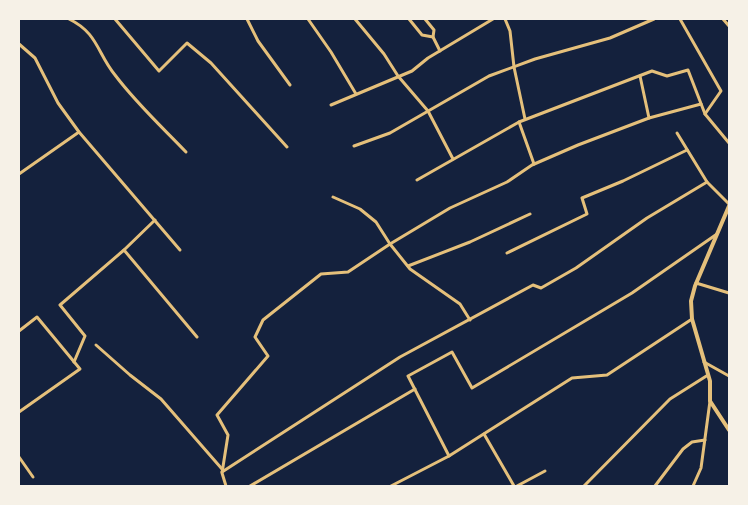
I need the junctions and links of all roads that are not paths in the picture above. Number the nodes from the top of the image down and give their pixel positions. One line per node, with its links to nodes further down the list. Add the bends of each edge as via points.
1 (70, 19): 35 (street, via 82,25 97,43 113,73)
2 (115, 19): 33 (street, via 159,71 187,43 211,63)
3 (247, 19): 20 (street, via 258,41)
4 (308, 19): 21 (street)
5 (354, 19): 18 (street)
6 (408, 19): 14 (street, via 422,35)
7 (425, 19): 14 (street, via 434,30)
8 (494, 19): 16 (street)
9 (505, 19): 17 (street, via 510,31)
10 (654, 19): 17 (street, via 610,38)
11 (680, 19): 25 (street, via 721,91)
12 (723, 19): 13 (street)
13 (729, 26)
14 (433, 37): 16 (street)
15 (19, 44): 29 (street, via 35,58 58,103)
16 (440, 51): 18 (street, via 412,71)
17 (514, 67): 24 (street, via 489,76); 27 (street)
18 (398, 76): 21 (street); 24 (street)
19 (640, 76): 22 (street, via 652,71 668,76 688,70); 26 (street); 27 (street)
20 (290, 85)
21 (356, 94): 23 (street)
22 (701, 104): 25 (street); 26 (street)
23 (331, 105)
24 (428, 111): 32 (street, via 390,133); 36 (street)
25 (705, 114): 31 (street)
26 (649, 118): 37 (street)
27 (525, 119): 28 (street)
28 (519, 122): 36 (street); 37 (street)
29 (78, 132): 38 (street); 44 (street)
30 (677, 133): 34 (street)
31 (729, 143)
32 (354, 146)
33 (287, 147)
34 (687, 150): 40 (street); 49 (street, via 582,198 587,214)
35 (186, 152)
36 (453, 159): 39 (street)
37 (534, 164): 46 (street, via 507,182 450,208)
38 (19, 174)
39 (417, 180)
40 (707, 182): 42 (street); 54 (street, via 646,218 576,268 541,288 533,285)
41 (333, 197): 46 (street, via 360,209 376,222)
42 (729, 205): 45 (street)
43 (530, 214): 50 (street)
44 (155, 220): 47 (street); 48 (street)
45 (717, 234): 51 (street); 62 (street, via 632,293 472,388 452,352 408,376)
46 (390, 244): 50 (street); 70 (street, via 348,272 321,274 263,320 255,338 268,356 217,415 228,435)
47 (124, 250): 56 (street); 58 (street, via 60,305 85,336)
48 (180, 250)
49 (507, 252)
50 (408, 266): 54 (street, via 460,304)
51 (696, 283): 52 (street); 53 (street, via 691,301)
52 (729, 293)
53 (692, 319): 59 (street); 66 (street, via 608,375 572,378)
54 (470, 320): 70 (street, via 400,357)
55 (19, 331): 58 (street, via 37,317)
56 (197, 337)
57 (96, 345): 70 (street, via 161,399)
58 (74, 362): 64 (street, via 80,369)
59 (704, 362): 60 (street); 61 (street)
60 (708, 375): 63 (street); 77 (street, via 670,399)
61 (729, 376)
62 (415, 389): 69 (street); 74 (street)
63 (710, 402): 65 (street); 67 (street)
64 (19, 412)
65 (729, 430)
66 (484, 434): 69 (street); 76 (street)
67 (705, 440): 78 (street, via 692,442 683,449); 79 (street, via 701,468)
68 (19, 456): 72 (street)
69 (449, 456): 75 (street)
70 (222, 471): 73 (street)
71 (545, 471): 76 (street)
72 (33, 476)
73 (225, 486)
74 (250, 486)
75 (391, 486)
76 (515, 486)
77 (584, 486)
78 (655, 486)
79 (693, 486)

